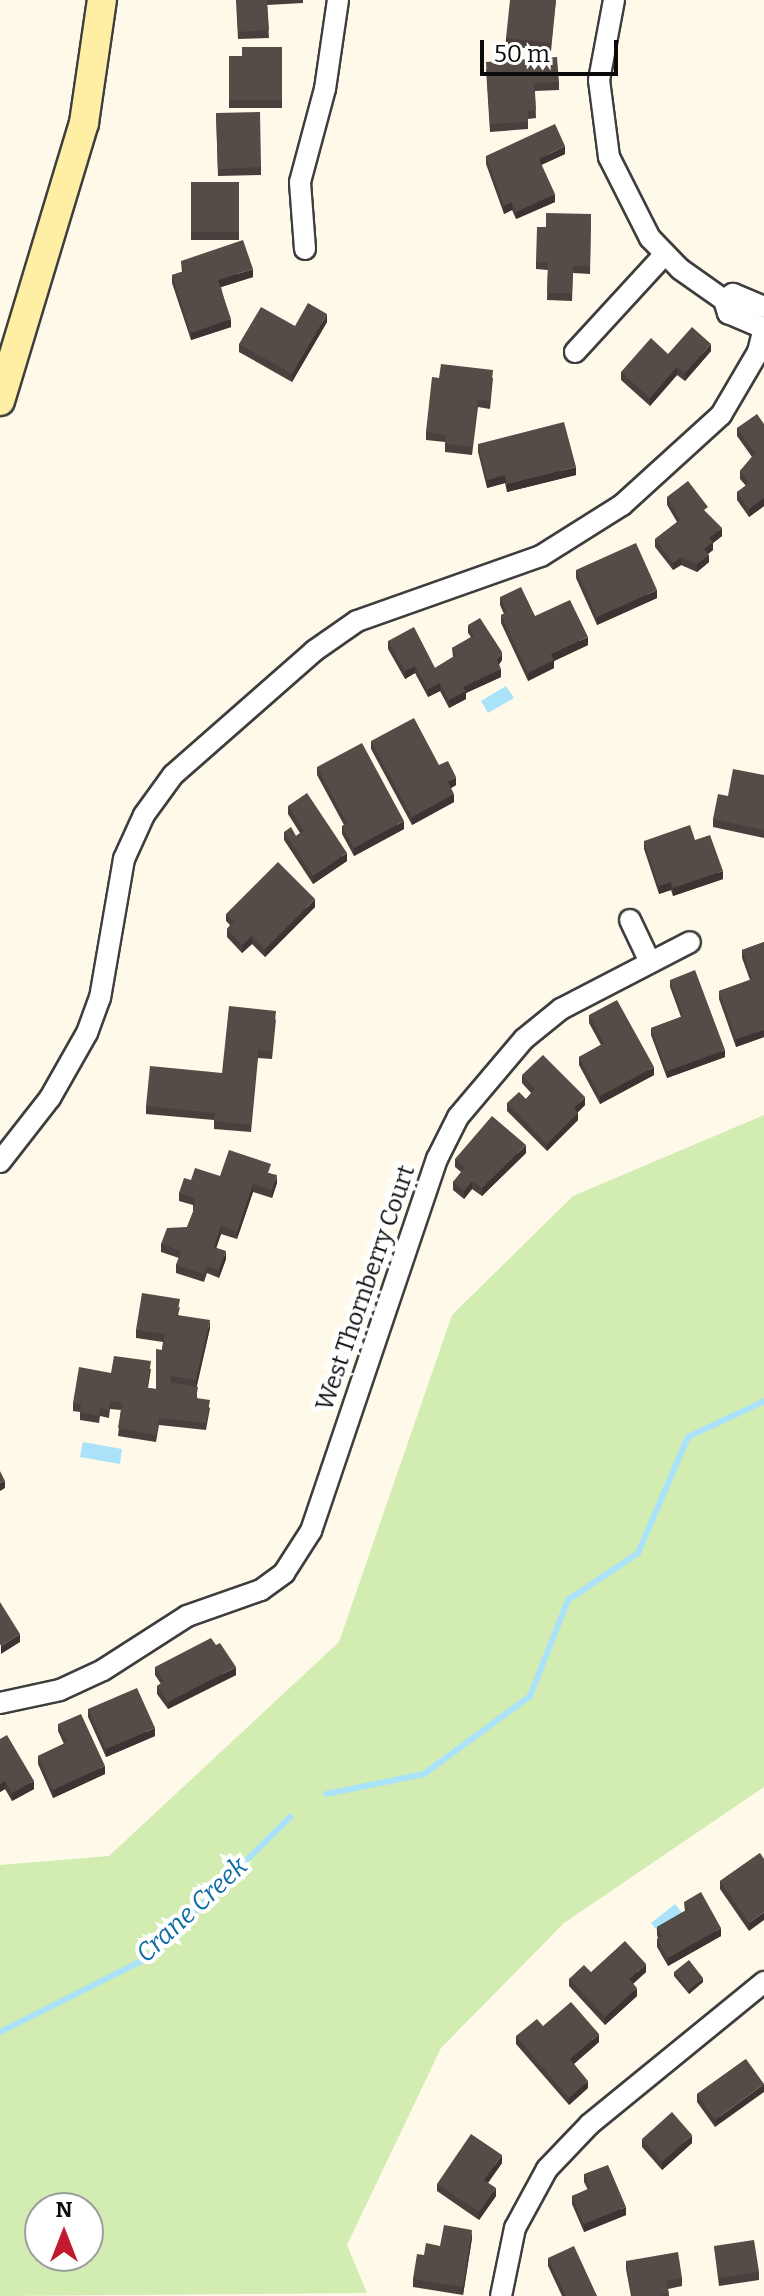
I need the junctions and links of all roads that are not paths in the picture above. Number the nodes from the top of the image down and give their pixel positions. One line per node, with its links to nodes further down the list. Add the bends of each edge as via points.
1 (102, 0): 10 (street, via 84,123)
2 (338, 0): 4 (street, via 325,89 300,182)
3 (614, 0): 5 (street, via 599,80 604,136 622,190)
4 (305, 249)
5 (665, 254): 6 (street); 9 (street)
6 (724, 300): 7 (street, via 733,294); 8 (street, via 728,313)
7 (764, 307)
8 (764, 328): 14 (street, via 758,352 721,415 622,505 541,556 357,621 314,651 173,775 144,815 124,859 100,998 87,1033 50,1098)
9 (575, 352)
10 (0, 401)
11 (630, 920): 13 (street)
12 (690, 942): 13 (street, West Thornberry Court)
13 (649, 960): 15 (street, West Thornberry Court, via 561,1009 524,1039 458,1117 437,1159 301,1551 261,1590 187,1616 60,1690)
14 (0, 1162)
15 (0, 1703)
16 (764, 1982): 17 (street, via 590,2124 547,2169 515,2228)
17 (501, 2296)

